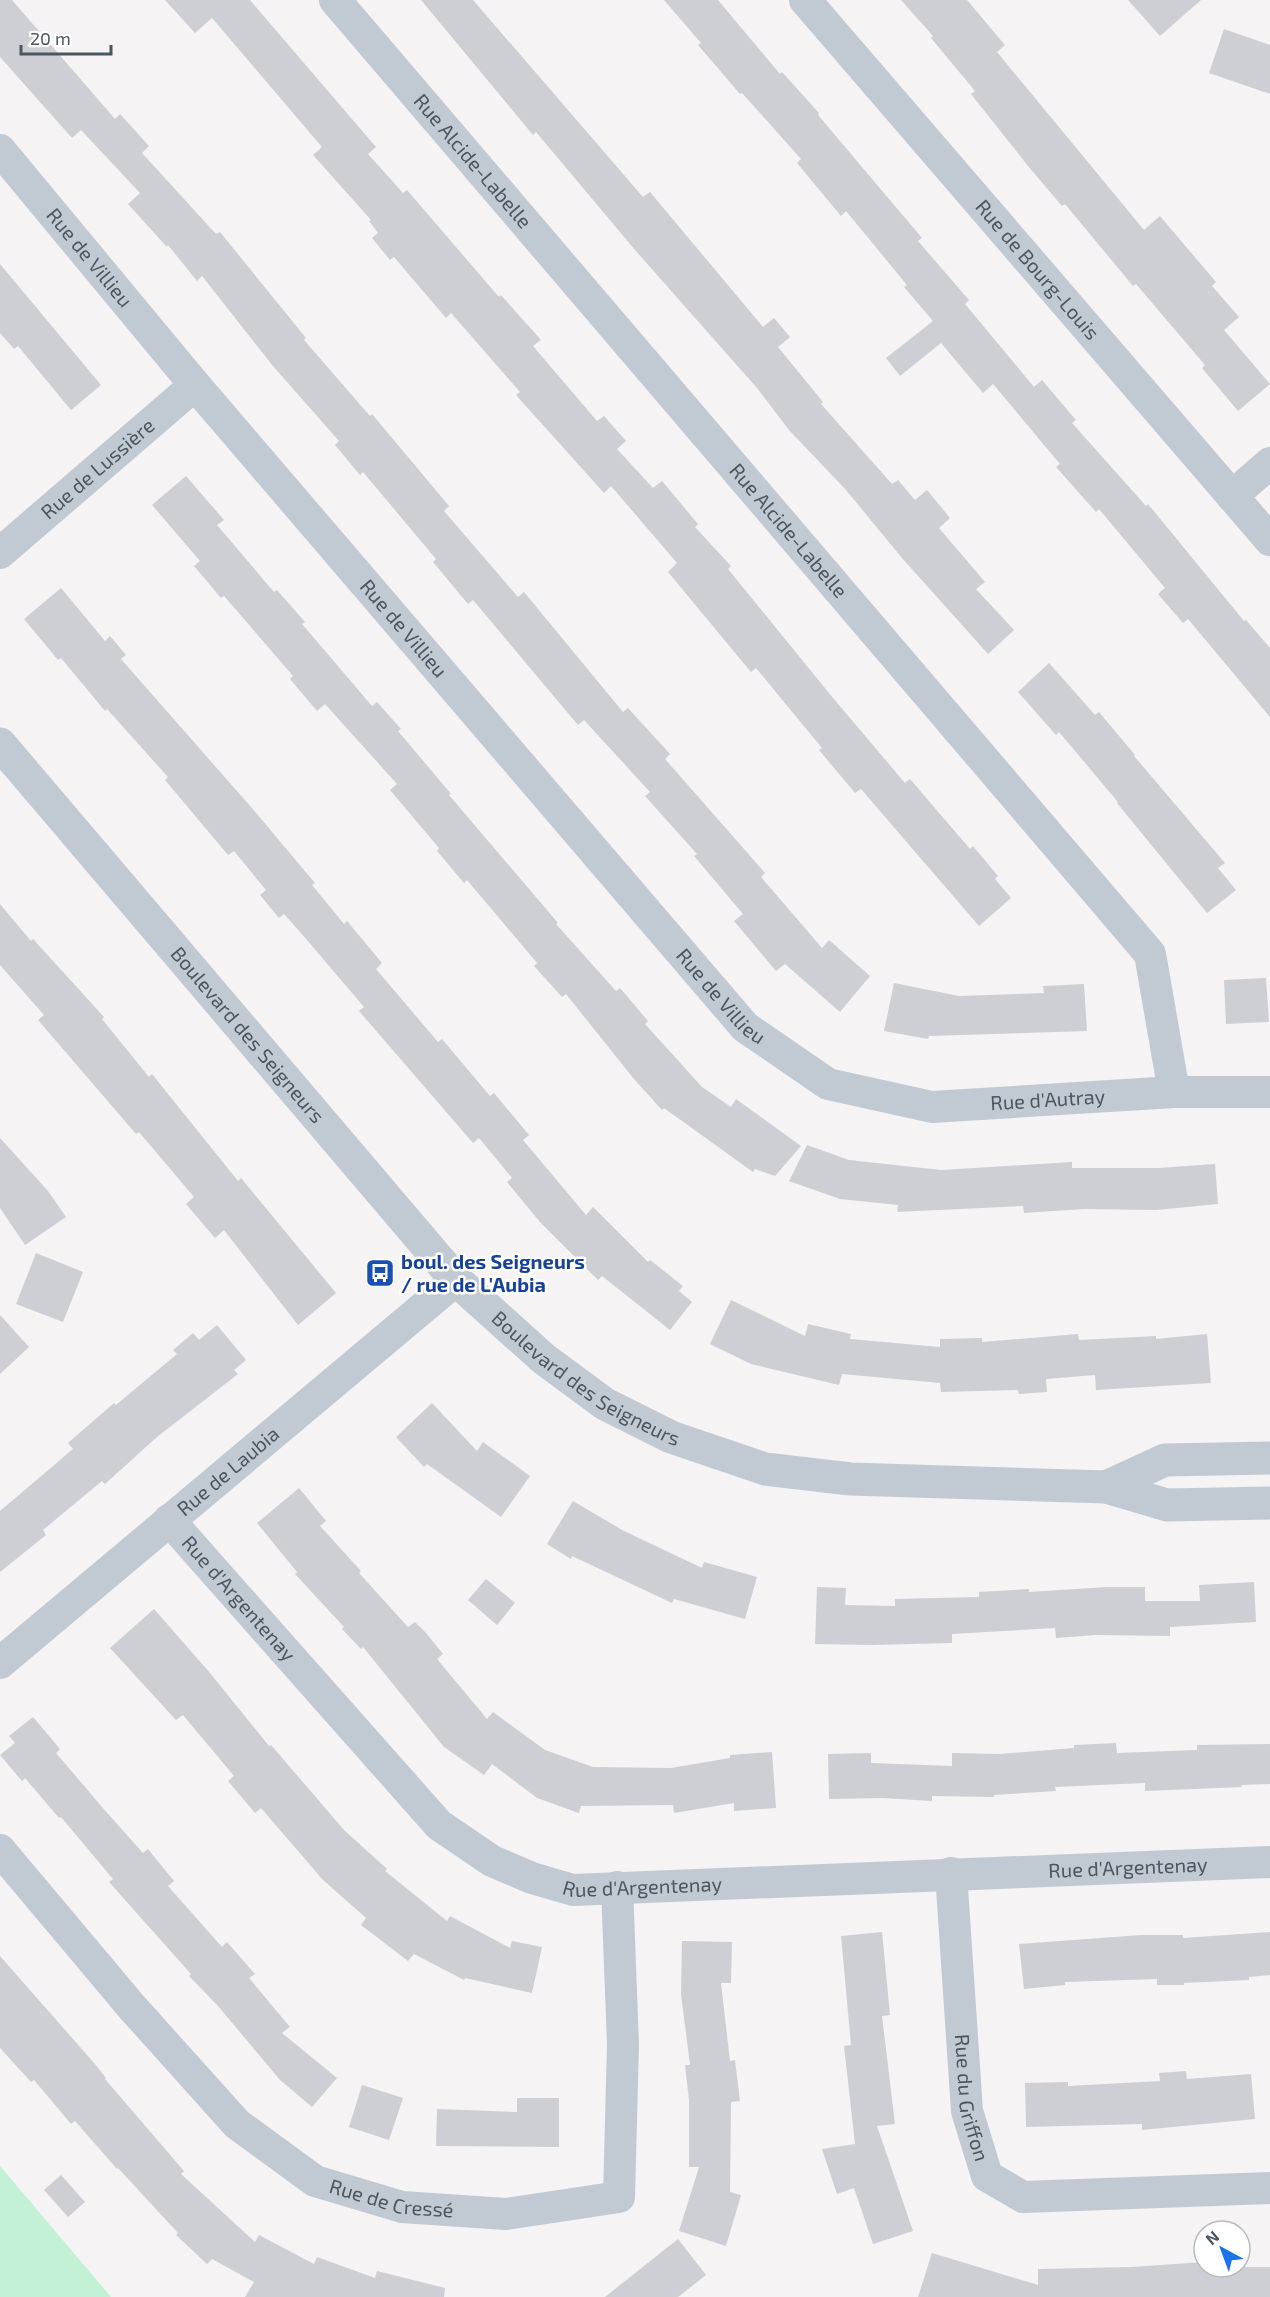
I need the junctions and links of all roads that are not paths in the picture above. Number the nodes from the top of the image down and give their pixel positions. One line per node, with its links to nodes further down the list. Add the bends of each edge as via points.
1 (335, 0): 11 (street, Rue Alcide-Labelle, via 1150,954)
2 (805, 0): 6 (street, Rue de Bourg-Louis)
3 (0, 150): 4 (street, Rue de Villieu)
4 (195, 385): 8 (street, Rue de Lussière); 10 (street, Rue de Villieu, via 745,1027)
5 (1270, 463): 6 (street)
6 (1232, 496): 7 (street, Rue de Bourg-Louis)
7 (1270, 540)
8 (0, 553)
9 (0, 744): 13 (street, Boulevard des Seigneurs)
10 (828, 1084): 11 (street, Rue d'Autray, via 932,1107)
11 (1174, 1092): 12 (street, Rue d'Autray)
12 (1270, 1092)
13 (456, 1280): 15 (street, Boulevard des Seigneurs, via 544,1359 605,1404 671,1437 765,1469 850,1479); 17 (street, Rue de Laubia)
14 (1270, 1458): 15 (street, Boulevard des Seigneurs, via 1166,1460)
15 (1106, 1487): 16 (street, Boulevard des Seigneurs, via 1167,1505)
16 (1270, 1503)
17 (169, 1520): 18 (street, Rue de Laubia); 22 (street, Rue d'Argentenay, via 439,1826 492,1861 532,1878 573,1890)
18 (0, 1663)
19 (0, 1850): 22 (street, Rue de Cressé, via 237,2124 315,2181 402,2207 506,2214 619,2197 623,2044)
20 (1270, 1862): 21 (street, Rue d'Argentenay)
21 (951, 1874): 22 (street, Rue d'Argentenay); 23 (street, Rue du Griffon, via 967,2111 987,2176 1023,2197)
22 (617, 1887)
23 (1270, 2188)

